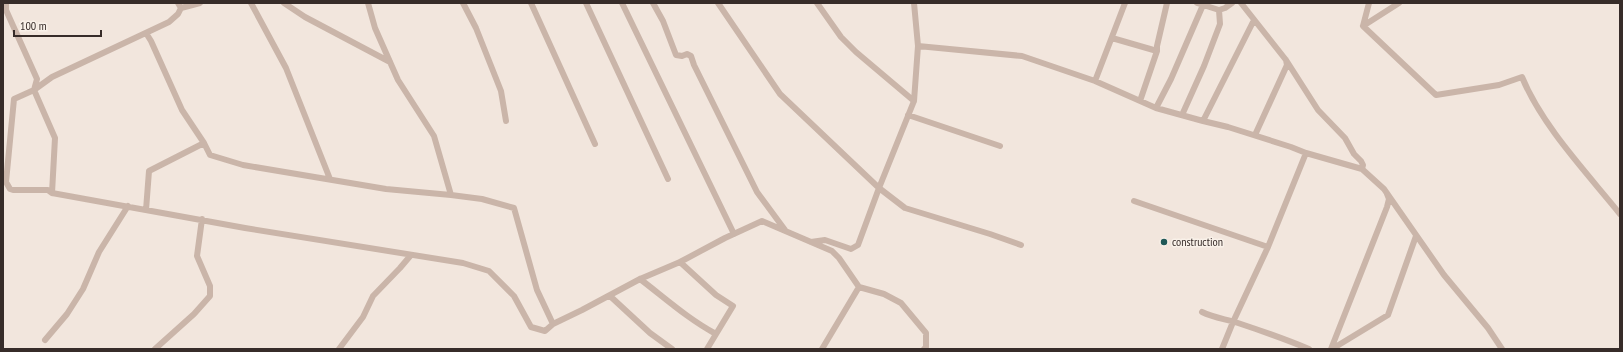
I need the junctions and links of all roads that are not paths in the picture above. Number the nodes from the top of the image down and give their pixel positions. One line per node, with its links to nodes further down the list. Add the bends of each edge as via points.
1 (6, 3): 32 (street, via 6,10 37,79)
2 (200, 3): 21 (street)
3 (251, 3): 49 (street, via 286,68)
4 (284, 3): 30 (street, via 305,17)
5 (368, 3): 30 (street, via 375,28)
6 (463, 3): 38 (street, via 476,28 501,91)
7 (531, 3): 44 (street)
8 (586, 3): 50 (street)
9 (622, 3): 62 (street)
10 (653, 3): 61 (street, via 676,55 691,56 758,192)
11 (718, 3): 52 (street, via 780,94)
12 (817, 3): 33 (street, via 841,37)
13 (914, 3): 27 (street)
14 (1125, 3): 26 (street)
15 (1167, 3): 28 (street)
16 (1232, 3): 22 (street)
17 (1241, 3): 23 (street)
18 (1369, 3): 24 (street)
19 (1399, 3): 24 (street)
20 (1202, 4): 22 (street); 35 (street)
21 (179, 5): 25 (street, via 178,14 169,22)
22 (1219, 10): 37 (street, via 1220,24)
23 (1254, 20): 29 (street); 39 (street)
24 (1363, 26): 59 (street, via 1436,95 1499,85 1522,77 1528,93 1549,126)
25 (146, 33): 32 (street, via 52,77); 43 (street, via 182,110)
26 (1112, 38): 28 (street); 31 (street)
27 (918, 46): 31 (street, via 1022,56); 33 (street)
28 (1157, 51): 34 (street)
29 (1286, 60): 42 (street, via 1287,65); 48 (street, via 1318,110 1346,138 1354,154 1361,161)
30 (390, 62): 55 (street, via 398,80 434,136)
31 (1095, 81): 34 (street)
32 (34, 90): 41 (street, via 14,99); 54 (street, via 55,138)
33 (914, 101): 36 (street)
34 (1140, 101): 35 (street)
35 (1156, 108): 37 (street)
36 (908, 115): 45 (street); 52 (street)
37 (1182, 115): 39 (street)
38 (506, 121)
39 (1203, 121): 42 (street)
40 (3, 132): 41 (street)
41 (11, 134): 47 (street)
42 (1255, 135): 46 (street)
43 (204, 143): 49 (street, via 210,155 243,165); 58 (street, via 149,171)
44 (595, 144)
45 (1000, 146)
46 (1306, 153): 48 (street); 66 (street)
47 (5, 162): 51 (street)
48 (1362, 169): 53 (street)
49 (330, 178): 55 (street, via 386,189)
50 (668, 178)
51 (4, 182): 54 (street, via 13,190 48,190)
52 (879, 188): 64 (street, via 855,248 825,240); 65 (street, via 906,208)
53 (1384, 189): 63 (street); 85 (street, via 1389,200)
54 (52, 193): 57 (street)
55 (451, 195): 74 (street, via 482,199 514,208 537,290)
56 (1134, 201): 66 (street)
57 (128, 206): 58 (street); 76 (street, via 99,252 67,314)
58 (146, 210): 60 (street)
59 (1620, 214)
60 (202, 219): 67 (street); 77 (street, via 197,256 210,286 210,296)
61 (786, 231): 62 (street, via 762,221); 64 (street)
62 (734, 234): 68 (street)
63 (1416, 236): 85 (street, via 1388,315); 86 (street)
64 (811, 242): 70 (street, via 832,251)
65 (1021, 245)
66 (1268, 247): 73 (street)
67 (411, 255): 74 (street, via 463,263 489,271 514,296 531,326 545,331); 78 (street, via 373,296 363,317)
68 (680, 262): 69 (street); 75 (street, via 716,295 733,306)
69 (640, 279): 71 (street); 75 (street, via 681,312)
70 (859, 287): 81 (street); 82 (street, via 884,294 901,303 926,333)
71 (610, 296): 74 (street); 79 (street, via 650,333)
72 (1202, 312): 73 (street)
73 (1233, 322): 83 (street); 84 (street)
74 (553, 324)
75 (716, 334): 80 (street)
76 (45, 340)
77 (155, 349)
78 (339, 349)
79 (672, 349)
80 (707, 349)
81 (822, 349)
82 (924, 349)
83 (1222, 349)
84 (1309, 349)
85 (1331, 349)
86 (1502, 349)

